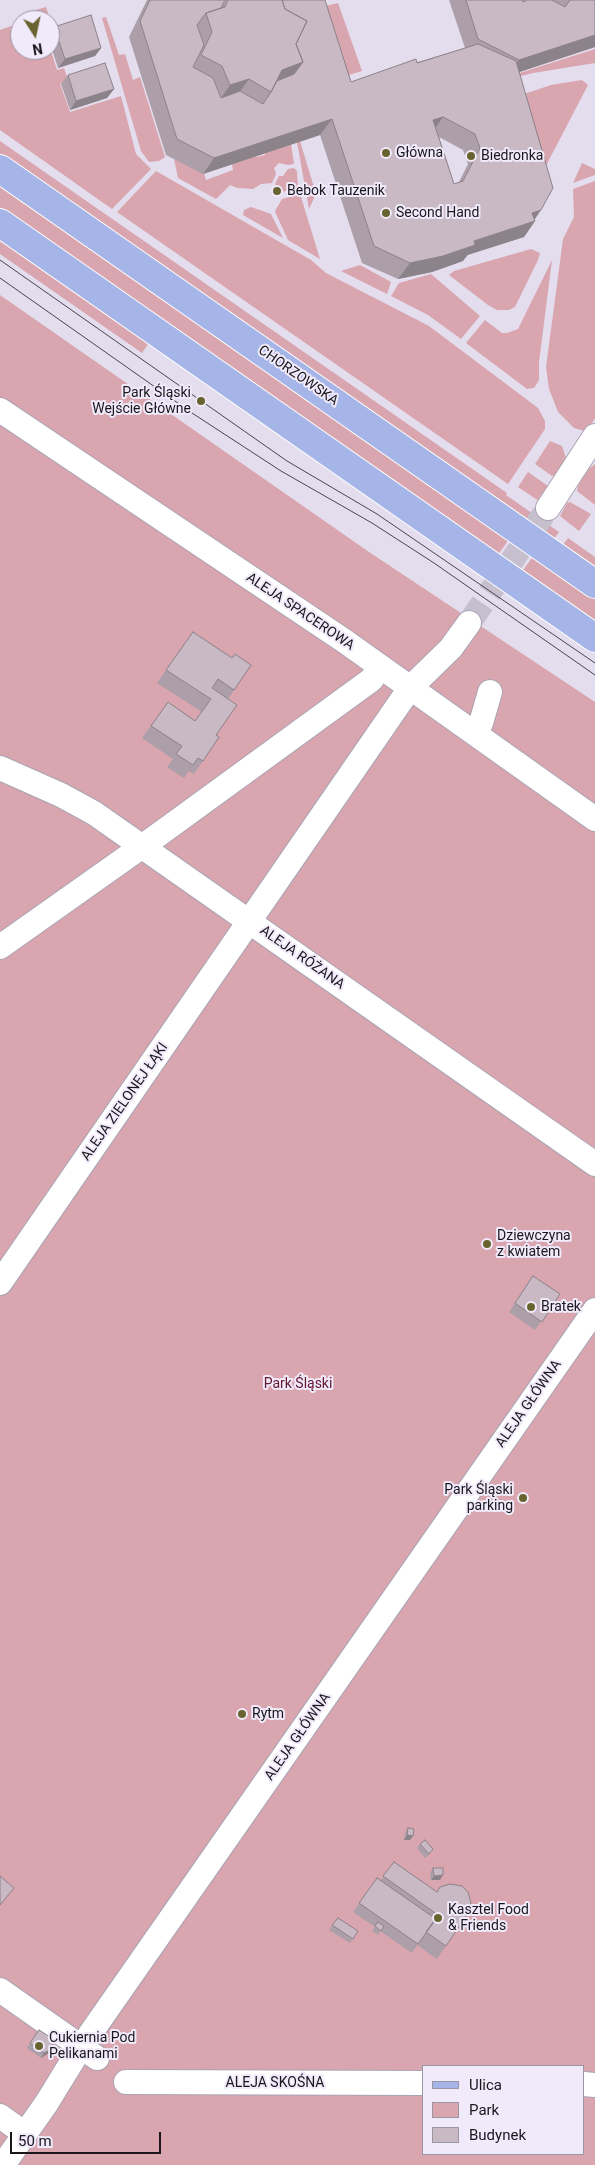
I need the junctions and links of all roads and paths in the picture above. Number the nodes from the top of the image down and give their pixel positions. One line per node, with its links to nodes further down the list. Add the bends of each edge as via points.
1 (0, 169): 6 (main road, CHORZOWSKA)
2 (0, 223): 8 (main road)
3 (0, 410): 9 (street, ALEJA SPACEROWA)
4 (595, 436): 5 (street)
5 (548, 508)
6 (595, 584)
7 (469, 623): 10 (street, ALEJA ZIELONEJ ŁĄKI, via 451,648)
8 (595, 638)
9 (380, 668): 10 (street, ALEJA SPACEROWA); 15 (street, via 371,680)
10 (410, 688): 12 (street, ALEJA SPACEROWA); 16 (street, ALEJA ZIELONEJ ŁĄKI)
11 (490, 692): 12 (street, via 481,722)
12 (474, 733): 14 (street, ALEJA SPACEROWA)
13 (0, 768): 15 (street, ALEJA RÓŻANA, via 61,794)
14 (595, 819)
15 (141, 846): 16 (street, ALEJA RÓŻANA); 17 (street)
16 (250, 922): 18 (street, ALEJA RÓŻANA); 19 (street, ALEJA ZIELONEJ ŁĄKI)
17 (0, 947)
18 (595, 1164)
19 (0, 1283)
20 (595, 1310): 22 (street, ALEJA GŁÓWNA)
21 (0, 1990): 22 (street)
22 (89, 2053): 26 (street, ALEJA GŁÓWNA, via 51,2109)
23 (126, 2082): 24 (street, ALEJA SKOŚNA)
24 (422, 2083)
25 (0, 2116): 26 (street)
26 (26, 2134): 27 (street, ALEJA GŁÓWNA)
27 (6, 2164)

